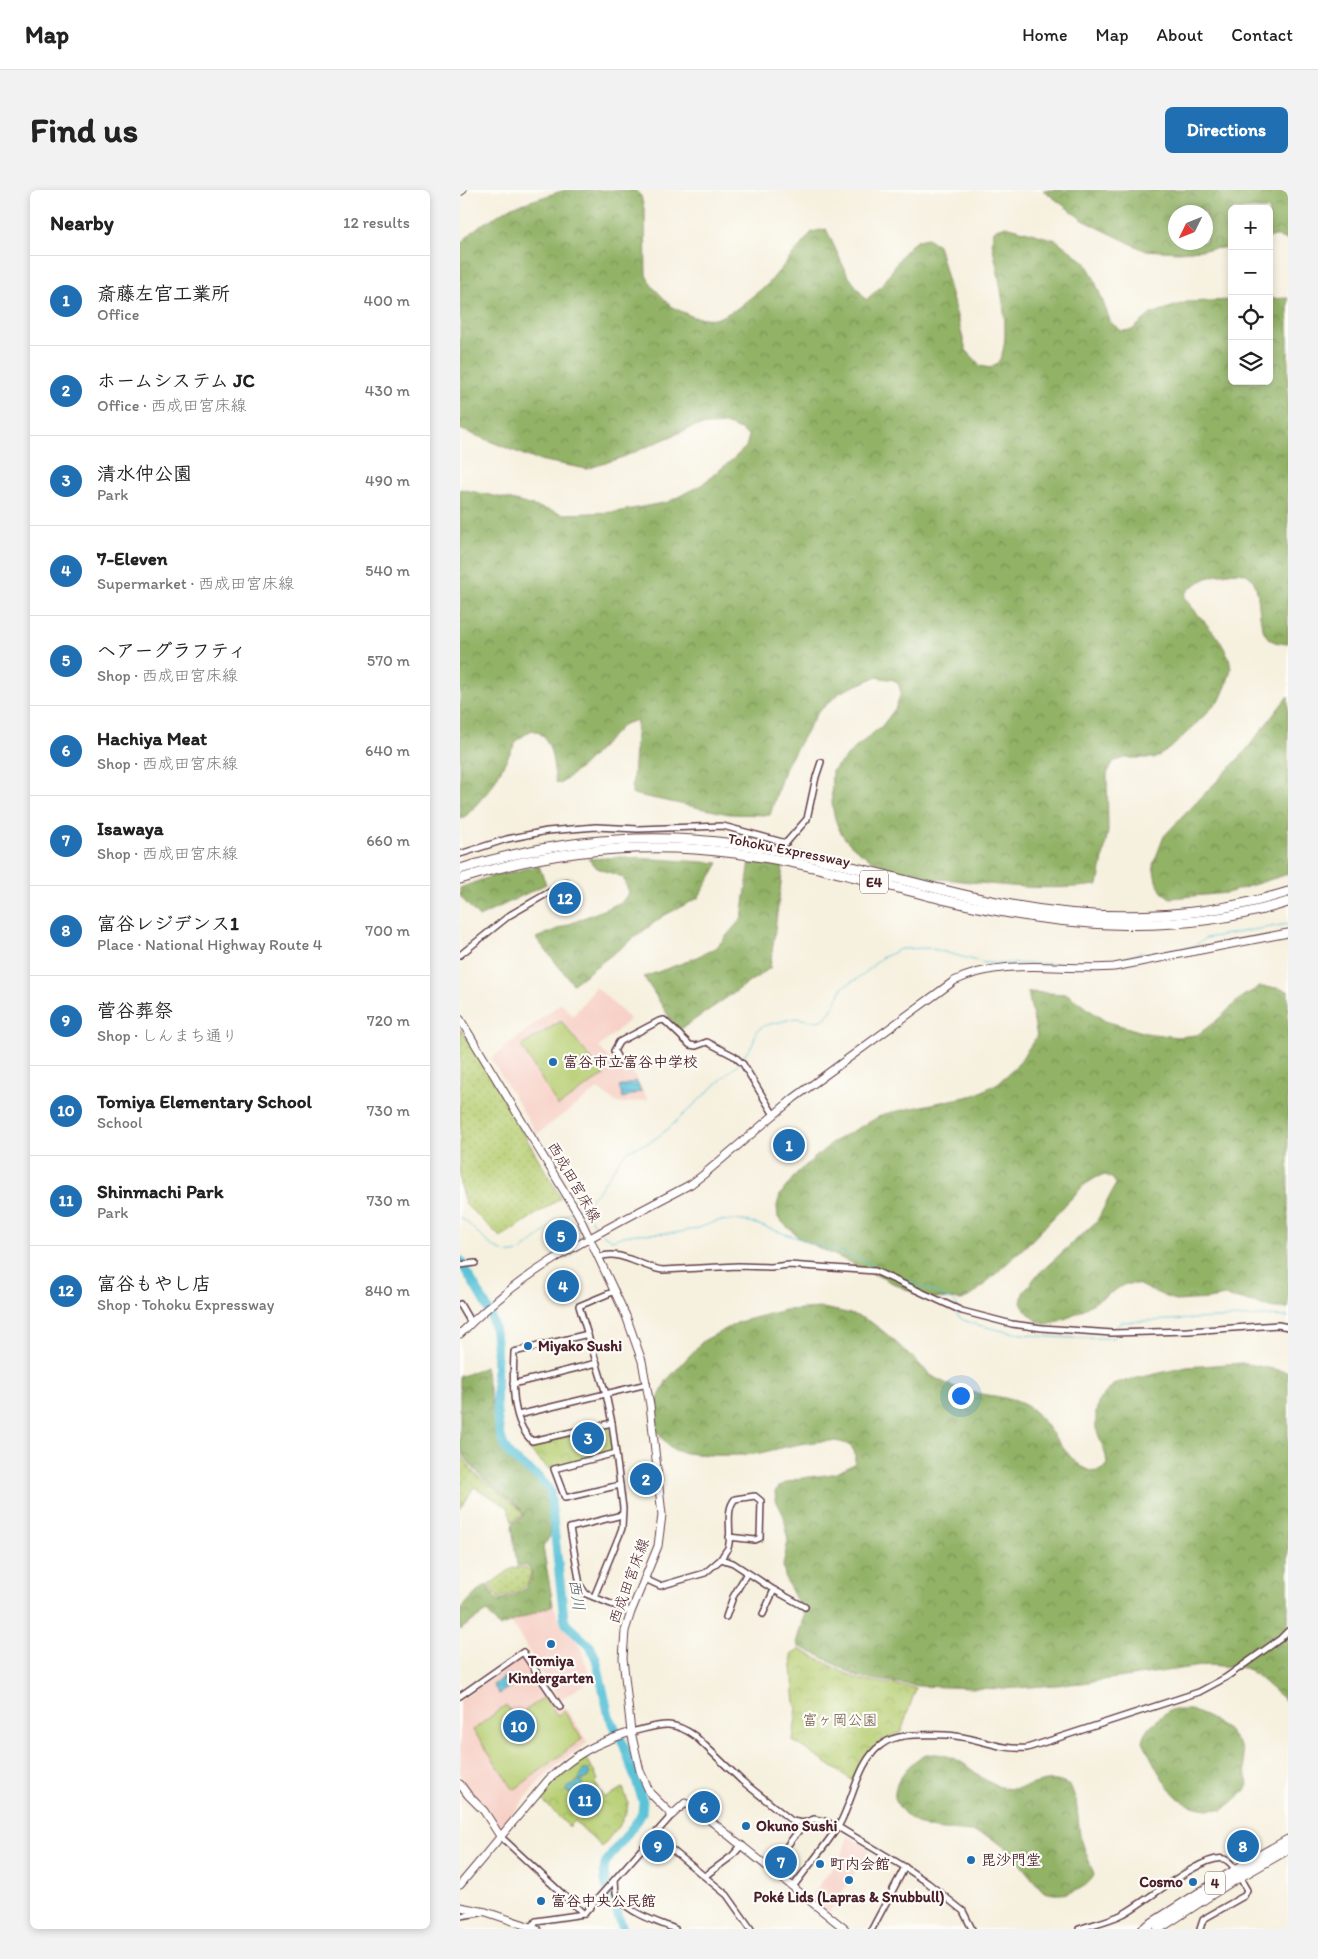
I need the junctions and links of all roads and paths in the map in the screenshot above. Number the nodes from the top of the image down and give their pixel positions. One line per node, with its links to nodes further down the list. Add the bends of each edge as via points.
1 (820, 762): 2 (street, via 807,820 786,843 723,828 596,827 507,839)
2 (460, 854)
3 (460, 869): 6 (highway, Tohoku Expressway / E4, via 556,846 658,838 771,850 994,901 1072,913 1174,915 1235,906)
4 (460, 879): 7 (highway, Tohoku Expressway / E4, via 494,868 566,853 660,847 754,856 992,910 1073,923 1191,923)
5 (567, 882): 9 (street, via 510,915)
6 (1288, 892)
7 (1288, 902)
8 (1288, 932): 12 (street, via 1114,967 1009,966 965,976 942,988)
9 (460, 955)
10 (460, 1019): 13 (street, 西成田宮床線)
11 (620, 1062): 12 (street, via 614,1051 620,1042 664,1020 690,1045 707,1042 738,1059)
12 (774, 1115): 13 (street, via 691,1184)
13 (590, 1238): 14 (street, 西成田宮床線); 19 (street, via 538,1268)
14 (600, 1257): 17 (street, 西成田宮床線); 20 (street, via 616,1255 652,1269 664,1270 789,1265 875,1271 962,1311 1022,1326 1112,1333)
15 (475, 1263): 16 (street)
16 (460, 1265)
17 (615, 1291): 22 (street, via 579,1306); 25 (street, 西成田宮床線, via 635,1340)
18 (460, 1304): 19 (street)
19 (474, 1320): 21 (street)
20 (1288, 1327)
21 (460, 1334)
22 (588, 1334): 23 (street); 24 (street, via 514,1352)
23 (597, 1363): 24 (street); 26 (street)
24 (513, 1384): 27 (street)
25 (647, 1384): 26 (street); 35 (street, 西成田宮床線, via 662,1515 658,1546)
26 (606, 1394): 27 (street); 28 (street)
27 (518, 1414): 28 (street, via 532,1441)
28 (612, 1423): 29 (street)
29 (616, 1453): 30 (street); 30 (street, via 554,1469 565,1498)
30 (620, 1484): 31 (street)
31 (622, 1515): 37 (street, via 622,1528); 37 (street, via 570,1528 580,1585 586,1594)
32 (728, 1537): 32 (street, via 731,1504 735,1499 755,1496 761,1501 760,1538); 33 (street, via 728,1547)
33 (721, 1559): 34 (street); 35 (street, via 705,1573 660,1586)
34 (747, 1573): 36 (street); 41 (street)
35 (645, 1579): 39 (street, 西成田宮床線)
36 (774, 1590): 38 (street); 40 (street)
37 (594, 1597): 39 (street)
38 (804, 1607)
39 (631, 1612): 45 (street, 西成田宮床線, via 624,1650)
40 (763, 1614)
41 (726, 1617)
42 (1288, 1631): 49 (street, via 1212,1686 1027,1748 1006,1749 955,1735 889,1740 868,1760)
43 (460, 1696): 44 (street, via 523,1652)
44 (560, 1707)
45 (628, 1733): 47 (street, 西成田宮床線, via 645,1784); 48 (street, via 677,1725 792,1821); 51 (street, via 587,1749 563,1766)
46 (460, 1784): 51 (street, via 484,1811)
47 (672, 1815): 50 (street); 53 (street, via 682,1805 689,1804)
48 (802, 1823): 49 (street, via 819,1819); 56 (street)
49 (838, 1827): 55 (street); 61 (street)
50 (654, 1835): 58 (street); 59 (street)
51 (500, 1836): 60 (street); 64 (street)
52 (1288, 1840): 57 (highway, 4)
53 (742, 1845): 56 (street); 58 (street)
54 (1288, 1849): 57 (highway, 4)
55 (905, 1867): 70 (street); 71 (street, via 963,1912)
56 (770, 1868): 61 (street)
57 (1237, 1874): 72 (street, via 1224,1859 1210,1861 1193,1867 1122,1914); 73 (highway, 4); 74 (highway, 4); 75 (street, via 1247,1890 1244,1896 1207,1916)
58 (705, 1876): 68 (street, via 727,1895)
59 (613, 1882): 64 (street); 67 (street, via 616,1882 614,1888 618,1898 626,1905)
60 (460, 1885)
61 (793, 1887): 69 (street)
62 (460, 1907): 63 (street)
63 (486, 1912): 65 (street); 66 (street)
64 (584, 1914): 66 (street, via 536,1921)
65 (460, 1916)
66 (534, 1928)
67 (675, 1929)
68 (751, 1929)
69 (845, 1929)
70 (872, 1929)
71 (972, 1929)
72 (1079, 1929)
73 (1143, 1929)
74 (1158, 1929)
75 (1200, 1929)

